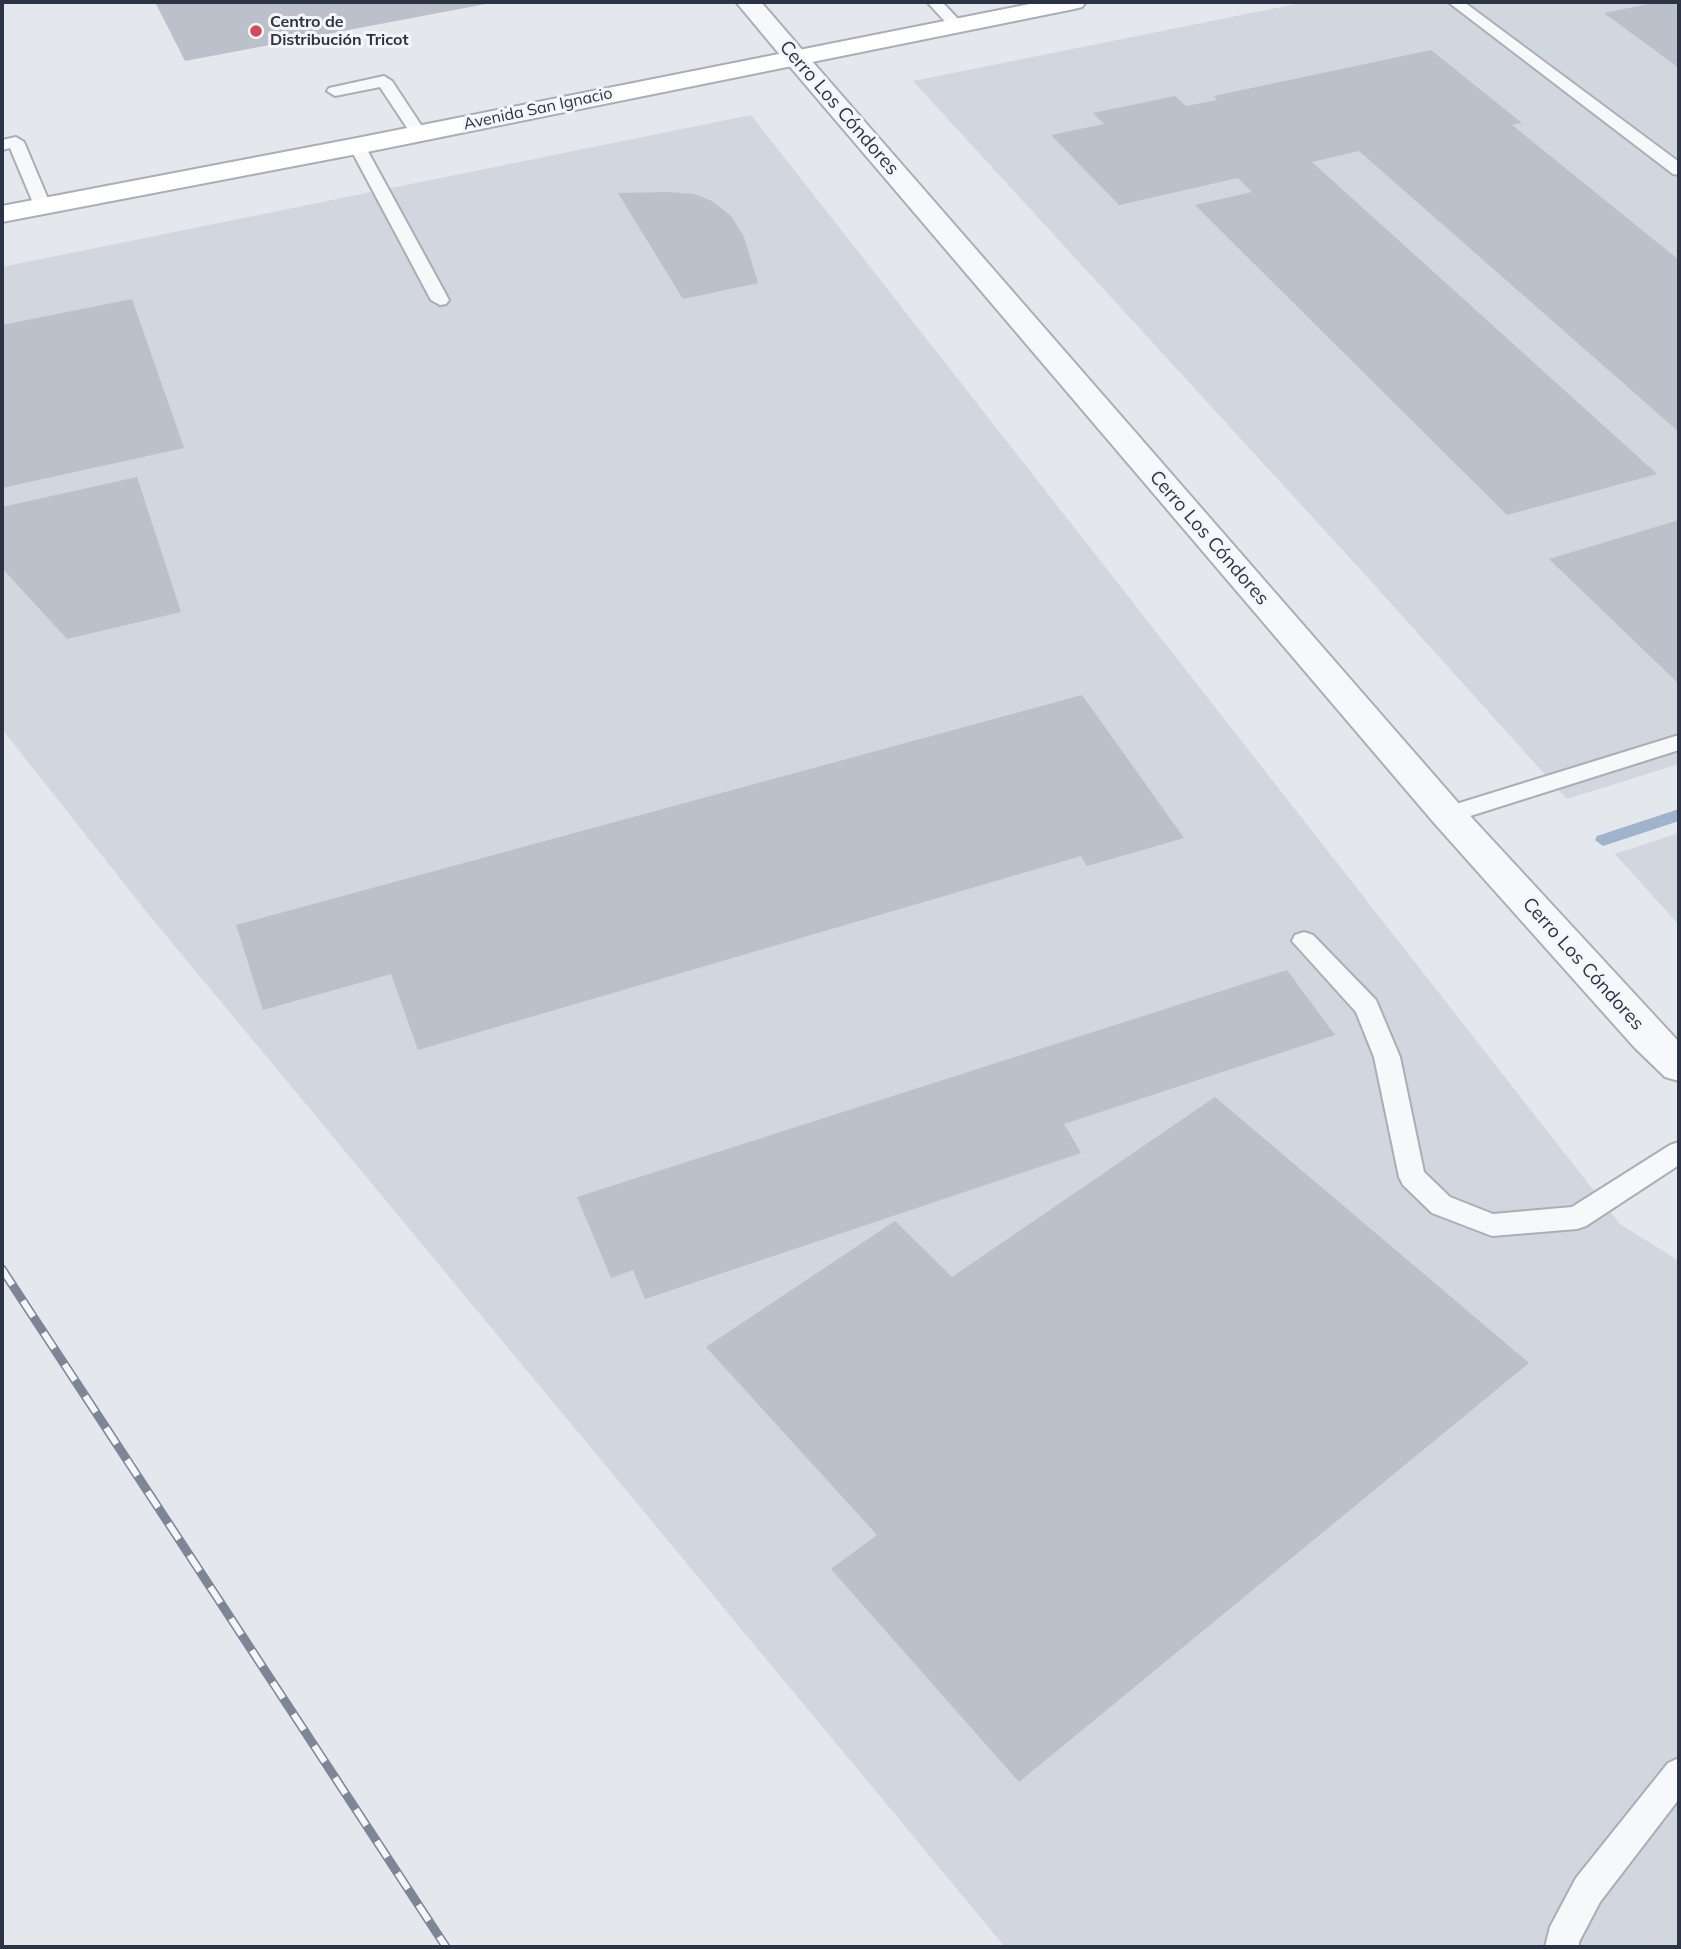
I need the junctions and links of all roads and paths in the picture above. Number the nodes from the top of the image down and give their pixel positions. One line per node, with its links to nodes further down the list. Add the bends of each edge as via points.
1 (748, 2): 6 (street, Cerro Los Cóndores)
2 (934, 2): 5 (lane)
3 (1074, 2): 5 (main road, Avenida San Ignacio)
4 (1455, 2): 11 (lane)
5 (956, 25): 6 (main road, Avenida San Ignacio)
6 (795, 57): 8 (main road, Avenida San Ignacio); 16 (street, Cerro Los Cóndores)
7 (335, 91): 8 (lane, via 384,81)
8 (419, 134): 10 (main road, Avenida San Ignacio)
9 (2, 145): 12 (lane, via 16,142)
10 (357, 146): 12 (main road, Avenida San Ignacio); 14 (lane)
11 (1679, 170)
12 (42, 206): 13 (main road, Avenida San Ignacio)
13 (2, 214)
14 (440, 300)
15 (1679, 742): 16 (lane)
16 (1448, 815): 18 (street, Cerro Los Cóndores)
17 (1304, 942): 19 (lane, via 1367,1007 1387,1057 1412,1177 1441,1205 1492,1225 1577,1218)
18 (1679, 1066)
19 (1679, 1152)
20 (1679, 1774): 21 (lane, via 1588,1890)
21 (1562, 1947)

